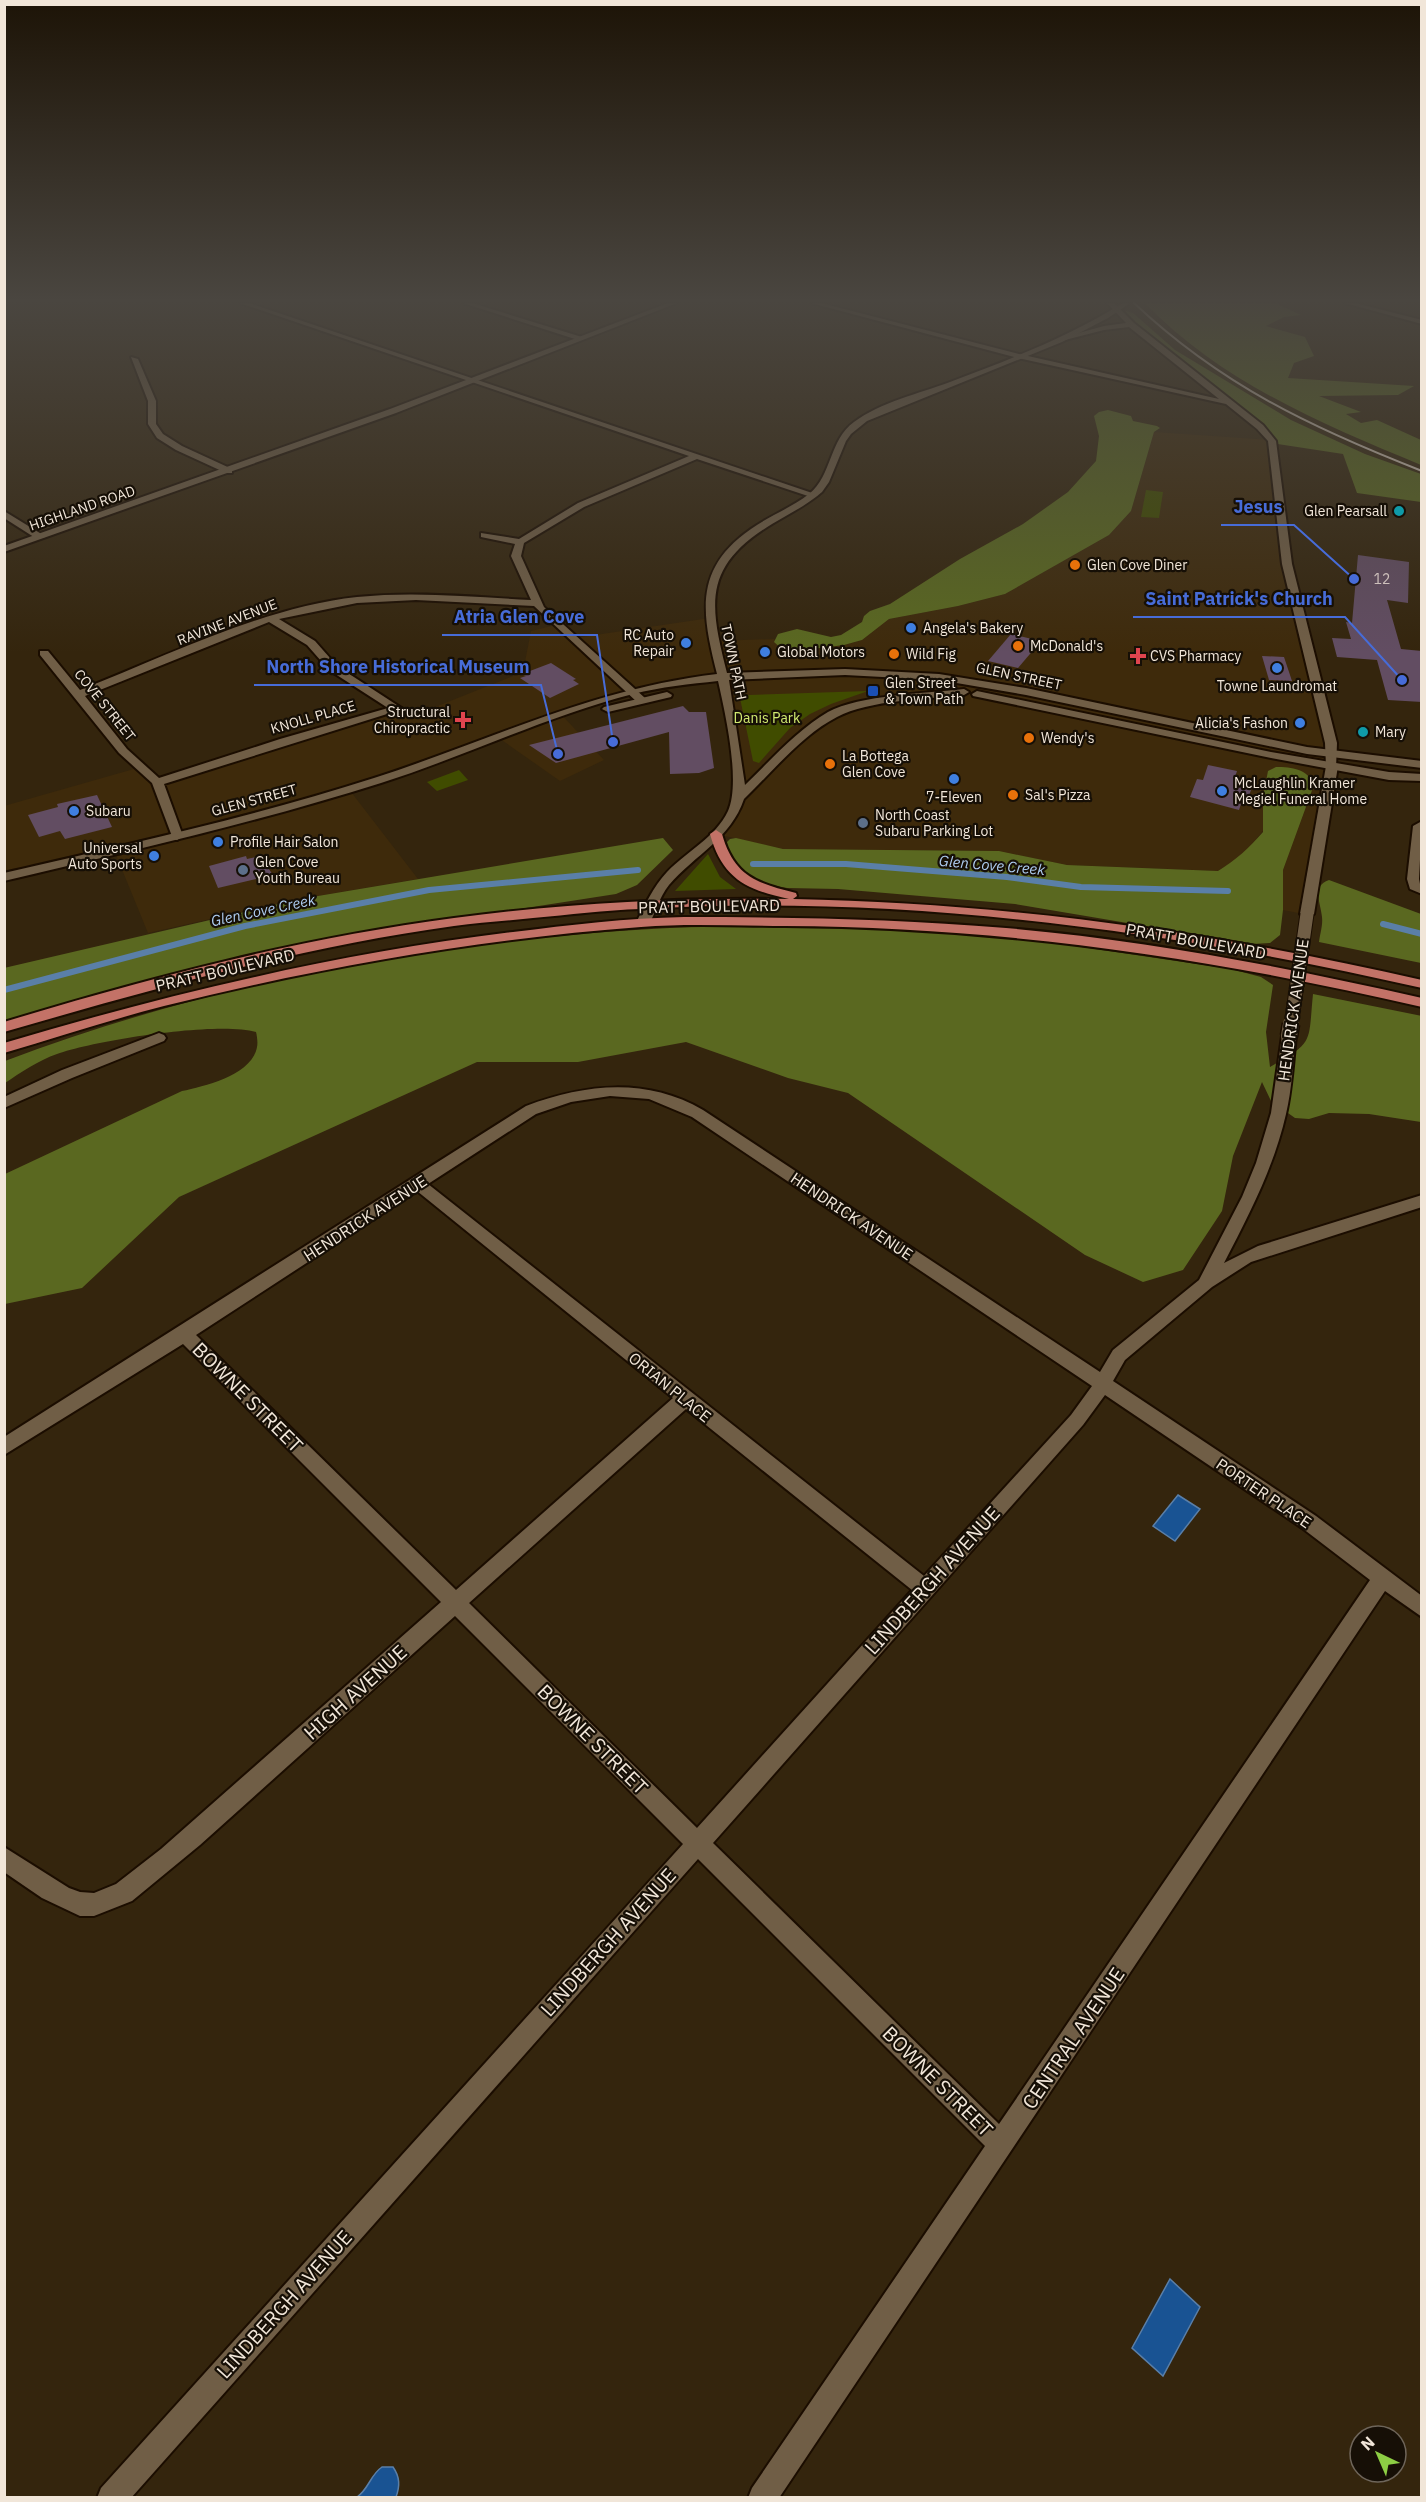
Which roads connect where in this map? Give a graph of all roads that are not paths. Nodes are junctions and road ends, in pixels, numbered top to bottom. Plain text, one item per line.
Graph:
1 (152, 420) edge
2 (367, 420) edge
3 (590, 420) edge
4 (864, 420) edge
5 (1249, 420) edge
6 (696, 456) junction
7 (230, 471) junction
8 (814, 495) junction
9 (4, 514) edge
10 (484, 535) dead end
11 (40, 537) junction
12 (520, 542) junction
13 (4, 549) edge
14 (536, 603) junction
15 (270, 618) junction
16 (44, 653) dead end
17 (916, 676) junction
18 (724, 682) junction
19 (881, 685) dead end
20 (903, 685) junction
21 (792, 686) dead end
22 (631, 691) junction
23 (964, 692) junction
24 (78, 695) junction
25 (1052, 698) junction
26 (641, 700) junction
27 (878, 701) junction
28 (1046, 709) junction
29 (505, 735) junction
30 (1332, 760) junction
31 (1422, 765) edge
32 (1422, 778) edge
33 (157, 782) junction
34 (738, 798) junction
35 (1422, 825) edge
36 (716, 834) junction
37 (177, 836) junction
38 (4, 877) edge
39 (1422, 890) edge
40 (824, 903) junction
41 (653, 904) junction
42 (643, 923) junction
43 (1422, 984) edge
44 (1422, 1003) edge
45 (4, 1027) edge
46 (159, 1038) dead end
47 (4, 1048) edge
48 (4, 1103) edge
49 (418, 1184) junction
50 (1422, 1201) edge
51 (1205, 1284) junction
52 (184, 1334) junction
53 (1103, 1385) junction
54 (685, 1399) junction
55 (4, 1448) edge
56 (1383, 1577) junction
57 (924, 1588) junction
58 (455, 1603) junction
59 (1422, 1608) edge
60 (696, 1842) junction
61 (4, 1858) edge
62 (1001, 2144) junction
63 (111, 2498) edge
64 (762, 2498) edge

1 - 7 street
2 - 7 street, HIGHLAND ROAD
3 - 6 street
4 - 8 street, TOWN PATH
5 - 30 street, HENDRICK AVENUE
6 - 8 street
6 - 12 street
7 - 11 street, HIGHLAND ROAD
8 - 18 street, TOWN PATH
9 - 11 street
10 - 12 street
11 - 13 street, HIGHLAND ROAD
12 - 14 street
14 - 15 street, RAVINE AVENUE
14 - 22 street
15 - 24 street, RAVINE AVENUE
15 - 33 street, KNOLL PLACE
16 - 24 street, COVE STREET
17 - 18 street, GLEN STREET
17 - 20 street
17 - 25 street, GLEN STREET
18 - 21 street, GLEN STREET
18 - 22 street, GLEN STREET
18 - 26 street, GLEN STREET
18 - 34 street, TOWN PATH
19 - 20 street, GLEN STREET
20 - 23 street, GLEN STREET
20 - 27 street
22 - 26 street
22 - 29 street, GLEN STREET
23 - 27 street
23 - 28 street, GLEN STREET
24 - 33 street, COVE STREET
25 - 28 street
25 - 30 street, GLEN STREET
26 - 29 street, GLEN STREET
27 - 34 street
28 - 30 street, GLEN STREET
29 - 37 street, GLEN STREET
30 - 31 street, GLEN STREET
30 - 32 street, GLEN STREET
30 - 51 street, HENDRICK AVENUE, bridge
33 - 37 street, COVE STREET
34 - 36 street
35 - 39 street
36 - 40 main road
36 - 41 street
37 - 38 street, GLEN STREET
40 - 41 main road, PRATT BOULEVARD
40 - 43 main road, PRATT BOULEVARD
41 - 42 street
41 - 45 main road, PRATT BOULEVARD
42 - 44 main road, PRATT BOULEVARD
42 - 47 main road, PRATT BOULEVARD
46 - 48 street
49 - 52 street, HENDRICK AVENUE
49 - 53 street, HENDRICK AVENUE
49 - 54 street, ORIAN PLACE
50 - 51 street
51 - 53 street, HENDRICK AVENUE
52 - 55 street, HENDRICK AVENUE
52 - 58 street, BOWNE STREET
53 - 56 street, PORTER PLACE
53 - 57 street, LINDBERGH AVENUE
54 - 57 street, ORIAN PLACE
54 - 58 street, HIGH AVENUE
56 - 59 street, PORTER PLACE
56 - 62 street, CENTRAL AVENUE
57 - 60 street, LINDBERGH AVENUE
58 - 60 street, BOWNE STREET
58 - 61 street, HIGH AVENUE
60 - 62 street, BOWNE STREET
60 - 63 street, LINDBERGH AVENUE
62 - 64 street, CENTRAL AVENUE

